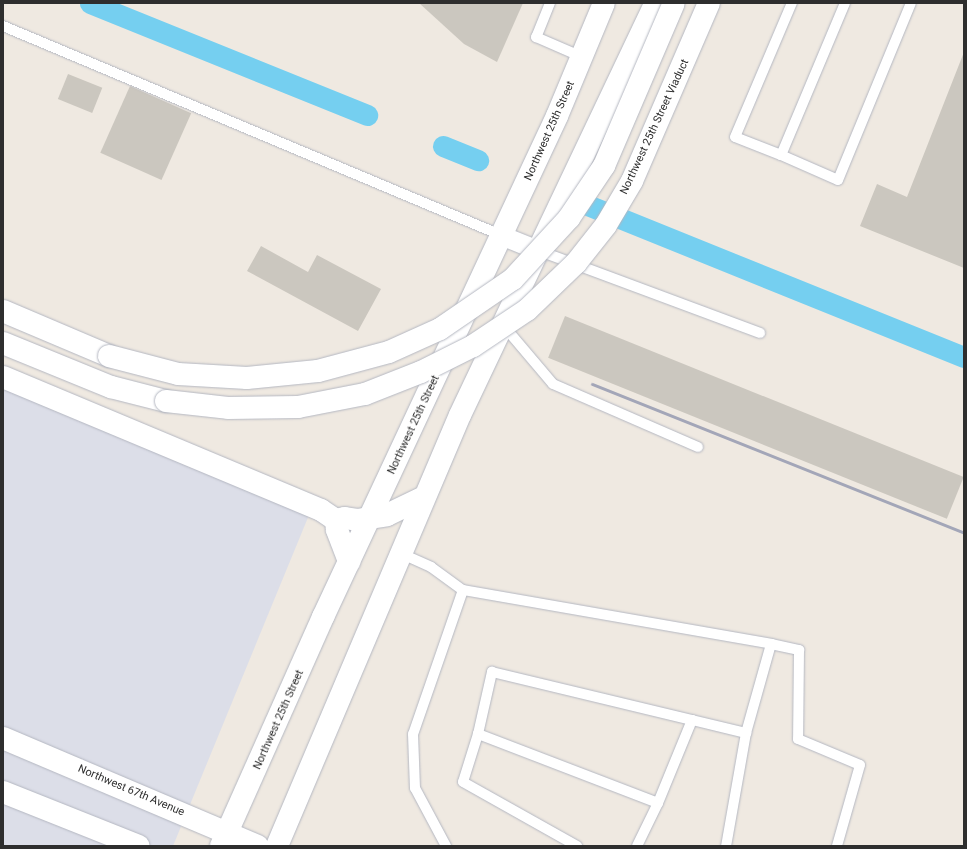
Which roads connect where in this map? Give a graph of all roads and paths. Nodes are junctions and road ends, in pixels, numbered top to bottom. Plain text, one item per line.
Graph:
1 (550, 3) edge
2 (604, 3) edge
3 (656, 3) edge
4 (674, 3) edge
5 (709, 3) edge
6 (792, 3) edge
7 (845, 3) edge
8 (911, 3) edge
9 (3, 26) edge
10 (582, 57) junction
11 (781, 156) junction
12 (503, 236) junction
13 (537, 250) junction
14 (3, 311) edge
15 (503, 324) junction
16 (760, 333) dead end
17 (3, 343) edge
18 (3, 377) edge
19 (698, 447) dead end
20 (424, 497) junction
21 (370, 518) junction
22 (336, 520) junction
23 (400, 553) junction
24 (349, 562) junction
25 (463, 590) junction
26 (771, 644) junction
27 (692, 720) junction
28 (746, 733) junction
29 (478, 734) junction
30 (3, 738) edge
31 (3, 792) edge
32 (658, 803) junction
33 (225, 839) edge
34 (139, 846) edge
35 (258, 846) edge
36 (277, 846) edge
37 (446, 846) edge
38 (578, 846) edge
39 (637, 846) edge
40 (726, 846) edge
41 (837, 846) edge

1 - 10 lane
2 - 10 main road, Northwest 25th Street
3 - 13 main road
4 - 14 main road, bridge
5 - 17 main road, Northwest 25th Street Viaduct, bridge
6 - 11 lane
7 - 11 lane
8 - 11 lane
9 - 12 lane
10 - 12 main road, Northwest 25th Street
12 - 13 street
12 - 21 main road, Northwest 25th Street
13 - 15 main road
13 - 16 lane
15 - 19 lane
15 - 20 main road
18 - 22 main road
20 - 21 main road
20 - 23 main road
21 - 22 main road
21 - 24 main road, Northwest 25th Street
22 - 24 main road
23 - 25 lane
23 - 36 main road
24 - 33 main road, Northwest 25th Street
25 - 26 lane
25 - 37 lane
26 - 28 lane
26 - 41 lane
27 - 28 lane
27 - 29 lane
27 - 32 lane
28 - 40 lane
29 - 32 lane
29 - 38 lane
30 - 33 main road, Northwest 67th Avenue
31 - 34 main road
32 - 39 lane
33 - 35 main road, Northwest 67th Avenue

